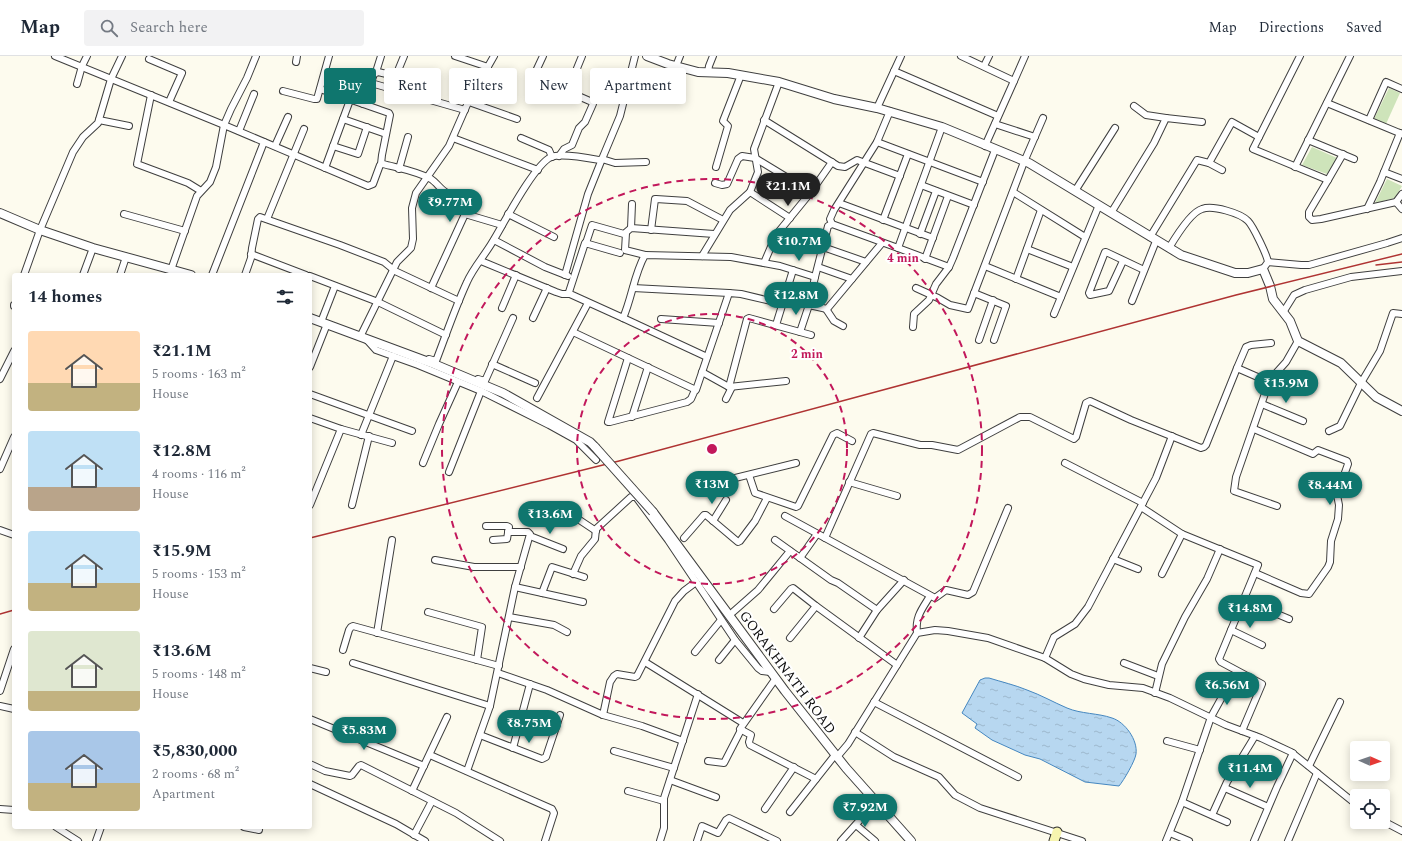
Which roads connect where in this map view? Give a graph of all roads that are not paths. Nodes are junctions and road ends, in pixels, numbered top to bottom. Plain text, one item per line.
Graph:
1 (55, 56) edge
2 (86, 56) edge
3 (122, 56) edge
4 (256, 56) edge
5 (329, 56) edge
6 (380, 56) edge
7 (396, 56) edge
8 (455, 56) edge
9 (494, 56) edge
10 (543, 56) edge
11 (582, 56) edge
12 (635, 56) edge
13 (646, 56) edge
14 (680, 56) edge
15 (714, 56) edge
16 (901, 56) edge
17 (961, 56) edge
18 (989, 56) edge
19 (1026, 56) edge
20 (1300, 56) edge
21 (1350, 56) edge
22 (403, 57) edge
23 (149, 59) dead end
24 (82, 66) junction
25 (676, 66) junction
26 (984, 66) junction
27 (488, 67) joint
28 (537, 68) edge
29 (577, 68) edge
30 (894, 71) junction
31 (376, 72) joint
32 (708, 72) junction
33 (741, 75) junction
34 (111, 79) junction
35 (1014, 81) junction
36 (779, 82) junction
37 (76, 84) dead end
38 (376, 84) edge
39 (320, 89) junction
40 (1402, 89) edge
41 (324, 90) edge
42 (283, 91) dead end
43 (254, 94) dead end
44 (151, 95) junction
45 (582, 98) edge
46 (169, 102) junction
47 (1327, 103) junction
48 (349, 104) edge
49 (363, 104) edge
50 (467, 104) edge
51 (474, 104) edge
52 (1134, 106) dead end
53 (877, 108) junction
54 (465, 110) junction
55 (890, 111) junction
56 (998, 116) junction
57 (288, 117) dead end
58 (1043, 118) dead end
59 (1166, 118) junction
60 (343, 119) junction
61 (517, 119) dead end
62 (99, 120) junction
63 (764, 120) junction
64 (1368, 120) junction
65 (1202, 122) dead end
66 (995, 124) junction
67 (224, 125) junction
68 (129, 126) dead end
69 (367, 127) junction
70 (942, 127) junction
71 (1115, 128) dead end
72 (304, 129) dead end
73 (239, 131) junction
74 (386, 134) junction
75 (1401, 134) edge
76 (408, 137) dead end
77 (1035, 137) junction
78 (1259, 137) junction
79 (453, 138) junction
80 (521, 138) dead end
81 (1308, 140) junction
82 (264, 142) junction
83 (877, 142) junction
84 (275, 146) junction
85 (333, 146) junction
86 (985, 146) junction
87 (995, 150) junction
88 (293, 154) junction
89 (908, 154) junction
90 (1343, 154) junction
91 (559, 156) junction
92 (552, 157) junction
93 (755, 158) junction
94 (602, 159) junction
95 (1354, 159) dead end
96 (646, 162) dead end
97 (832, 162) junction
98 (930, 162) junction
99 (1024, 162) junction
100 (864, 163) junction
101 (1209, 163) junction
102 (381, 164) junction
103 (716, 167) dead end
104 (1295, 167) junction
105 (325, 168) junction
106 (398, 168) junction
107 (538, 170) junction
108 (1222, 170) dead end
109 (1384, 172) junction
110 (900, 176) junction
111 (427, 177) junction
112 (1402, 179) edge
113 (1328, 180) junction
114 (983, 182) junction
115 (715, 183) dead end
116 (921, 185) junction
117 (201, 191) junction
118 (936, 191) junction
119 (1075, 191) junction
120 (750, 192) junction
121 (811, 192) junction
122 (1013, 192) junction
123 (1402, 194) edge
124 (948, 196) junction
125 (1396, 202) junction
126 (632, 204) dead end
127 (839, 204) junction
128 (1099, 205) junction
129 (974, 206) junction
130 (1367, 209) junction
131 (1402, 209) edge
132 (1042, 210) junction
133 (0, 213) edge
134 (1111, 213) junction
135 (124, 214) dead end
136 (467, 214) junction
137 (508, 214) junction
138 (267, 218) junction
139 (790, 218) junction
140 (723, 220) junction
141 (883, 220) junction
142 (832, 224) junction
143 (502, 225) junction
144 (906, 228) junction
145 (40, 230) junction
146 (651, 230) junction
147 (185, 231) junction
148 (628, 231) junction
149 (714, 234) junction
150 (920, 234) junction
151 (554, 237) dead end
152 (1085, 237) junction
153 (932, 238) junction
154 (1402, 238) edge
155 (1153, 239) junction
156 (494, 240) junction
157 (882, 242) junction
158 (586, 243) junction
159 (823, 247) junction
160 (93, 248) junction
161 (898, 248) junction
162 (1169, 248) junction
163 (1027, 249) junction
164 (620, 253) dead end
165 (251, 254) junction
166 (646, 255) junction
167 (702, 256) junction
168 (126, 257) junction
169 (925, 259) junction
170 (1123, 260) junction
171 (481, 261) junction
172 (866, 262) junction
173 (764, 263) junction
174 (984, 266) junction
175 (1265, 266) junction
176 (818, 267) junction
177 (949, 267) junction
178 (1073, 267) junction
179 (393, 269) junction
180 (171, 270) junction
181 (793, 270) junction
182 (1144, 270) junction
183 (1402, 270) edge
184 (25, 273) edge
185 (84, 273) edge
186 (121, 273) edge
187 (183, 273) edge
188 (213, 273) edge
189 (246, 273) edge
190 (301, 273) edge
191 (516, 275) junction
192 (565, 275) junction
193 (312, 277) edge
194 (815, 277) junction
195 (574, 278) junction
196 (852, 279) junction
197 (1016, 279) junction
198 (335, 286) junction
199 (431, 288) junction
200 (547, 288) junction
201 (633, 288) junction
202 (916, 288) dead end
203 (729, 293) junction
204 (974, 293) junction
205 (569, 294) junction
206 (932, 295) junction
207 (1061, 297) junction
208 (993, 300) junction
209 (1132, 300) dead end
210 (459, 301) junction
211 (378, 302) junction
212 (588, 303) junction
213 (783, 304) junction
214 (809, 305) junction
215 (502, 308) dead end
216 (826, 309) junction
217 (1284, 311) junction
218 (1054, 314) dead end
219 (1402, 314) edge
220 (513, 318) dead end
221 (533, 318) dead end
222 (623, 318) junction
223 (312, 319) edge
224 (661, 319) dead end
225 (324, 323) junction
226 (719, 323) junction
227 (776, 325) junction
228 (843, 326) dead end
229 (913, 327) dead end
230 (573, 332) junction
231 (800, 332) junction
232 (446, 335) junction
233 (811, 335) dead end
234 (363, 338) junction
235 (979, 340) dead end
236 (994, 340) dead end
237 (1298, 341) junction
238 (1271, 343) dead end
239 (12, 355) edge
240 (393, 356) junction
241 (707, 357) junction
242 (628, 358) junction
243 (312, 361) edge
244 (436, 361) junction
245 (492, 364) junction
246 (648, 367) junction
247 (1237, 368) junction
248 (702, 372) junction
249 (0, 379) edge
250 (786, 381) dead end
251 (458, 382) junction
252 (1268, 382) junction
253 (535, 383) dead end
254 (1361, 383) junction
255 (730, 387) junction
256 (695, 390) junction
257 (481, 392) junction
258 (312, 395) edge
259 (537, 398) dead end
260 (726, 399) dead end
261 (1262, 404) junction
262 (1402, 411) edge
263 (368, 416) junction
264 (632, 417) junction
265 (312, 419) edge
266 (1304, 421) dead end
267 (341, 429) junction
268 (1254, 429) junction
269 (412, 431) dead end
270 (1329, 431) dead end
271 (361, 435) junction
272 (369, 436) junction
273 (1172, 436) junction
274 (852, 440) dead end
275 (12, 442) edge
276 (392, 443) dead end
277 (596, 460) dead end
278 (423, 463) dead end
279 (796, 463) dead end
280 (1065, 463) dead end
281 (0, 469) edge
282 (449, 472) dead end
283 (749, 475) junction
284 (724, 481) dead end
285 (849, 482) junction
286 (897, 496) dead end
287 (767, 498) junction
288 (312, 500) edge
289 (726, 500) dead end
290 (352, 505) dead end
291 (1142, 505) junction
292 (1278, 506) dead end
293 (1008, 508) dead end
294 (785, 516) dead end
295 (552, 517) dead end
296 (713, 520) junction
297 (486, 526) dead end
298 (0, 530) edge
299 (596, 531) junction
300 (508, 532) junction
301 (12, 534) edge
302 (817, 534) junction
303 (1182, 534) junction
304 (530, 536) junction
305 (684, 538) dead end
306 (825, 538) junction
307 (392, 540) dead end
308 (493, 540) dead end
309 (775, 540) dead end
310 (563, 549) dead end
311 (1220, 549) junction
312 (790, 551) junction
313 (800, 558) junction
314 (1113, 559) junction
315 (435, 560) dead end
316 (520, 568) junction
317 (1138, 570) dead end
318 (1255, 573) junction
319 (573, 574) junction
320 (1162, 574) dead end
321 (584, 577) dead end
322 (904, 580) junction
323 (696, 582) junction
324 (515, 587) junction
325 (542, 593) junction
326 (930, 596) junction
327 (1244, 600) junction
328 (583, 602) dead end
329 (816, 606) junction
330 (774, 608) dead end
331 (877, 610) junction
332 (428, 612) dead end
333 (733, 612) dead end
334 (509, 617) junction
335 (1289, 619) dead end
336 (721, 620) junction
337 (1231, 630) junction
338 (568, 632) dead end
339 (377, 633) junction
340 (917, 633) junction
341 (790, 638) dead end
342 (859, 638) junction
343 (735, 640) junction
344 (1262, 645) dead end
345 (343, 650) dead end
346 (695, 652) dead end
347 (12, 655) edge
348 (1044, 658) junction
349 (477, 660) junction
350 (719, 660) dead end
351 (645, 662) junction
352 (353, 663) dead end
353 (1124, 663) dead end
354 (897, 665) junction
355 (499, 666) junction
356 (312, 668) edge
357 (326, 672) dead end
358 (498, 674) junction
359 (773, 675) junction
360 (1158, 676) junction
361 (530, 684) junction
362 (1227, 688) dead end
363 (0, 691) edge
364 (1154, 692) junction
365 (698, 694) junction
366 (874, 702) junction
367 (1340, 702) dead end
368 (0, 706) edge
369 (490, 706) junction
370 (12, 709) edge
371 (560, 715) dead end
372 (603, 715) junction
373 (447, 717) dead end
374 (1211, 717) junction
375 (312, 720) edge
376 (742, 726) junction
377 (1242, 731) junction
378 (855, 732) junction
379 (480, 735) junction
380 (1255, 736) junction
381 (683, 741) junction
382 (1167, 741) dead end
383 (513, 748) junction
384 (1200, 750) junction
385 (614, 752) dead end
386 (1293, 753) junction
387 (430, 754) junction
388 (836, 756) junction
389 (708, 761) dead end
390 (312, 765) edge
391 (424, 766) junction
392 (1309, 766) junction
393 (794, 767) junction
394 (674, 768) junction
395 (467, 771) junction
396 (1317, 773) junction
397 (1018, 777) dead end
398 (816, 779) junction
399 (670, 780) junction
400 (312, 785) edge
401 (1225, 788) junction
402 (412, 791) junction
403 (628, 791) dead end
404 (716, 797) dead end
405 (1350, 800) edge
406 (432, 801) junction
407 (664, 801) junction
408 (876, 802) junction
409 (1182, 802) junction
410 (1268, 807) junction
411 (0, 809) edge
412 (765, 809) dead end
413 (12, 810) edge
414 (790, 812) dead end
415 (1212, 816) junction
416 (1226, 822) dead end
417 (856, 825) junction
418 (1390, 825) edge
419 (59, 829) edge
420 (100, 829) edge
421 (254, 829) edge
422 (259, 830) dead end
423 (1402, 831) edge
424 (1170, 833) junction
425 (414, 835) junction
426 (1055, 837) edge
427 (78, 841) edge
428 (96, 841) edge
429 (425, 841) edge
430 (500, 841) edge
431 (545, 841) edge
432 (660, 841) edge
433 (697, 841) edge
434 (777, 841) edge
435 (841, 841) edge
436 (875, 841) edge
437 (911, 841) edge
438 (1082, 841) edge
439 (1166, 841) edge
440 (1189, 841) edge
441 (1254, 841) edge
442 (1288, 841) edge

1 - 24 street
2 - 24 street
3 - 34 street
4 - 67 street
5 - 39 street
6 - 31 street
7 - 22 street
8 - 27 street
9 - 27 street
10 - 28 street
11 - 29 street
12 - 94 street
13 - 25 street
14 - 25 street
15 - 32 street
16 - 30 street
17 - 26 street
18 - 26 street
19 - 35 street
20 - 78 street
21 - 47 street
22 - 31 street
23 - 46 street
24 - 34 street
24 - 37 street
25 - 32 street
26 - 35 street
30 - 53 street
30 - 56 street
32 - 33 street
33 - 36 street
33 - 103 street
34 - 44 street
34 - 62 street
35 - 56 street
36 - 53 street
36 - 63 street
38 - 54 street
39 - 41 street
39 - 42 street
40 - 64 street
43 - 73 street
44 - 46 street
44 - 117 street
45 - 91 street
46 - 67 street
47 - 64 street
47 - 81 street
48 - 60 street
49 - 74 street
50 - 54 street
51 - 61 street
52 - 59 street
53 - 55 street
54 - 79 street
55 - 70 street
55 - 83 street
56 - 66 street
57 - 84 street
58 - 77 street
59 - 65 street
59 - 134 street
60 - 69 street
60 - 85 street
62 - 68 street
62 - 145 street
63 - 93 street
63 - 97 street
64 - 75 street
66 - 77 street
66 - 86 street
67 - 73 street
67 - 117 street
69 - 74 street
69 - 85 street
70 - 86 street
70 - 98 street
71 - 119 street
72 - 88 street
73 - 82 street
74 - 102 street
75 - 109 street
76 - 106 street
77 - 99 street
78 - 101 street
78 - 104 street
79 - 107 street
79 - 111 street
80 - 92 street
81 - 90 street
81 - 104 street
82 - 84 street
82 - 188 street
83 - 89 street
83 - 100 street
84 - 88 street
85 - 105 street
86 - 87 street
87 - 99 street
87 - 114 street
88 - 105 street
88 - 138 street
89 - 98 street
89 - 110 street
90 - 95 street
90 - 113 street
91 - 92 street
91 - 94 street
92 - 107 street
93 - 115 street
93 - 120 street
93 - 121 street
94 - 96 street
94 - 192 street
97 - 100 street
97 - 121 street
98 - 114 street
98 - 116 street
99 - 119 street
99 - 122 street
100 - 110 street
100 - 127 street
101 - 108 street
101 - 155 street
102 - 105 street
102 - 106 street
104 - 113 street
106 - 111 street
107 - 137 street
109 - 112 street
109 - 130 street
110 - 141 street
111 - 136 street
111 - 179 street
113 - 130 street
114 - 129 street
116 - 118 street
116 - 144 street
117 - 147 street
118 - 124 street
118 - 150 street
119 - 128 street
120 - 139 street
120 - 140 street
121 - 139 street
122 - 132 street
122 - 174 street
123 - 125 street
124 - 129 street
124 - 153 street
125 - 130 street
125 - 131 street
126 - 148 street
127 - 141 street
127 - 142 street
128 - 134 street
128 - 152 street
129 - 177 street
132 - 152 street
132 - 163 street
133 - 145 street
134 - 155 street
135 - 147 street
136 - 143 street
136 - 199 street
137 - 143 street
137 - 151 street
138 - 165 street
138 - 179 street
139 - 173 street
140 - 146 street
140 - 149 street
141 - 144 street
142 - 157 street
142 - 159 street
143 - 156 street
144 - 150 street
144 - 161 street
145 - 160 street
145 - 184 street
146 - 148 street
146 - 149 street
147 - 180 street
148 - 158 street
148 - 166 street
149 - 167 street
150 - 153 street
152 - 178 street
153 - 169 street
154 - 175 street
155 - 162 street
155 - 182 street
156 - 171 street
156 - 192 street
157 - 161 street
157 - 172 street
158 - 164 street
158 - 195 street
159 - 172 street
159 - 176 street
160 - 168 street
160 - 185 street
161 - 169 street
162 - 175 street
162 - 175 street
163 - 178 street
163 - 197 street
165 - 189 street
165 - 190 street
166 - 167 street
166 - 201 street
167 - 173 street
168 - 180 street
168 - 186 street
169 - 177 street
170 - 170 street
170 - 182 street
171 - 191 street
171 - 210 street
172 - 196 street
173 - 181 street
174 - 197 street
174 - 204 street
175 - 217 street
176 - 194 street
176 - 196 street
177 - 206 street
178 - 207 street
179 - 199 street
179 - 211 street
180 - 187 street
181 - 194 street
181 - 213 street
182 - 209 street
183 - 217 street
191 - 200 street
191 - 215 street
192 - 195 street
193 - 198 street
194 - 214 street
195 - 205 street
196 - 216 street
197 - 207 street
198 - 211 street
198 - 225 street
199 - 210 street
200 - 205 street
200 - 221 street
201 - 203 street
201 - 222 street
202 - 206 street
203 - 213 street
203 - 226 street
204 - 206 street
204 - 208 street
205 - 212 street
206 - 229 street
207 - 218 street
208 - 235 street
208 - 236 street
210 - 232 street
211 - 232 street
211 - 234 street
212 - 222 street
212 - 230 street
213 - 227 street
214 - 216 street
214 - 231 street
216 - 228 street
217 - 237 street
219 - 254 street
220 - 245 street
222 - 241 street
223 - 225 street, GORAKHNATH ROAD
224 - 226 street
225 - 234 street, GORAKHNATH ROAD
225 - 243 street
226 - 241 street
227 - 231 street
227 - 255 street
230 - 242 street
230 - 259 street
231 - 233 street
232 - 244 street
234 - 240 street
234 - 244 street
234 - 359 street, GORAKHNATH ROAD, bridge
237 - 252 street
237 - 254 street
238 - 247 street
239 - 249 street
240 - 251 street
240 - 263 street
241 - 248 street
242 - 246 street
242 - 264 street
244 - 245 street
245 - 253 street
246 - 256 street
246 - 264 street
247 - 252 street
247 - 273 street
248 - 255 street
248 - 256 street
250 - 255 street
251 - 257 street
251 - 278 street
252 - 261 street
254 - 262 street
254 - 270 street
255 - 260 street
256 - 264 street
257 - 277 street
257 - 282 street
258 - 263 street
261 - 266 street
261 - 268 street
263 - 269 street
263 - 271 street
265 - 267 street
267 - 271 street
267 - 288 street
268 - 292 street
268 - 318 street
271 - 272 street
272 - 276 street
272 - 290 street
273 - 285 street
273 - 291 street
274 - 287 street
275 - 281 street
279 - 283 street
280 - 291 street
283 - 284 street
283 - 287 street
285 - 286 street
285 - 306 street
287 - 296 street
289 - 296 street
291 - 303 street
291 - 314 street
293 - 326 street
294 - 302 street
295 - 299 street
296 - 305 street
297 - 300 street
298 - 301 street
299 - 319 street
299 - 323 street
300 - 304 street
300 - 308 street
302 - 306 street
302 - 313 street
303 - 311 street
303 - 320 street
304 - 310 street
304 - 316 street
306 - 322 street
307 - 339 street
309 - 312 street
311 - 318 street
311 - 360 street
312 - 313 street
312 - 333 street
313 - 331 street
314 - 317 street
314 - 348 street
315 - 316 street
316 - 324 street
318 - 327 street
319 - 321 street
319 - 325 street
322 - 326 street
322 - 331 street
323 - 336 street
323 - 351 street
324 - 325 street
324 - 334 street
325 - 328 street
326 - 340 street
327 - 335 street
327 - 337 street
329 - 330 street
329 - 341 street
329 - 342 street
331 - 342 street
332 - 349 street
334 - 338 street
334 - 355 street
336 - 343 street
336 - 346 street
337 - 344 street
337 - 377 street
339 - 345 street
339 - 349 street
340 - 348 street
340 - 354 street
342 - 354 street
343 - 350 street
343 - 359 street
347 - 363 street
348 - 364 street
349 - 355 street
351 - 365 street
351 - 372 street
352 - 369 street
353 - 360 street
354 - 366 street
355 - 358 street
356 - 357 street
358 - 361 street
358 - 369 street
359 - 376 street
359 - 388 street, GORAKHNATH ROAD
360 - 364 street
361 - 372 street
361 - 383 street
362 - 374 street
364 - 374 street
365 - 376 street
365 - 381 street
366 - 378 street
366 - 397 street
367 - 392 street
368 - 370 street
369 - 379 street
371 - 383 street
372 - 381 street
373 - 387 street
374 - 377 street
374 - 384 street
375 - 391 street
376 - 389 street
376 - 393 street
377 - 380 street
378 - 388 street
378 - 426 street
379 - 383 street
379 - 395 street
380 - 386 street
380 - 401 street
381 - 394 street
382 - 384 street
384 - 409 street
385 - 394 street
386 - 392 street
386 - 410 street
387 - 391 street
387 - 395 street
388 - 398 street
388 - 408 street, GORAKHNATH ROAD
390 - 402 street
391 - 402 street
392 - 396 street
393 - 398 street
393 - 412 street
394 - 399 street
395 - 431 street
396 - 405 street
396 - 442 street
398 - 414 street
399 - 404 street
399 - 407 street
400 - 425 street
401 - 410 street
401 - 415 street
402 - 406 street
403 - 407 street
406 - 425 street
406 - 430 street
407 - 432 street
408 - 417 street
408 - 437 street, GORAKHNATH ROAD
409 - 415 street
409 - 424 street
410 - 441 street
411 - 413 street
415 - 416 street
417 - 435 street
417 - 436 street
418 - 423 street
419 - 427 street
420 - 428 street
421 - 422 street
424 - 439 street
424 - 440 street
425 - 429 street
426 - 438 street
433 - 434 street

